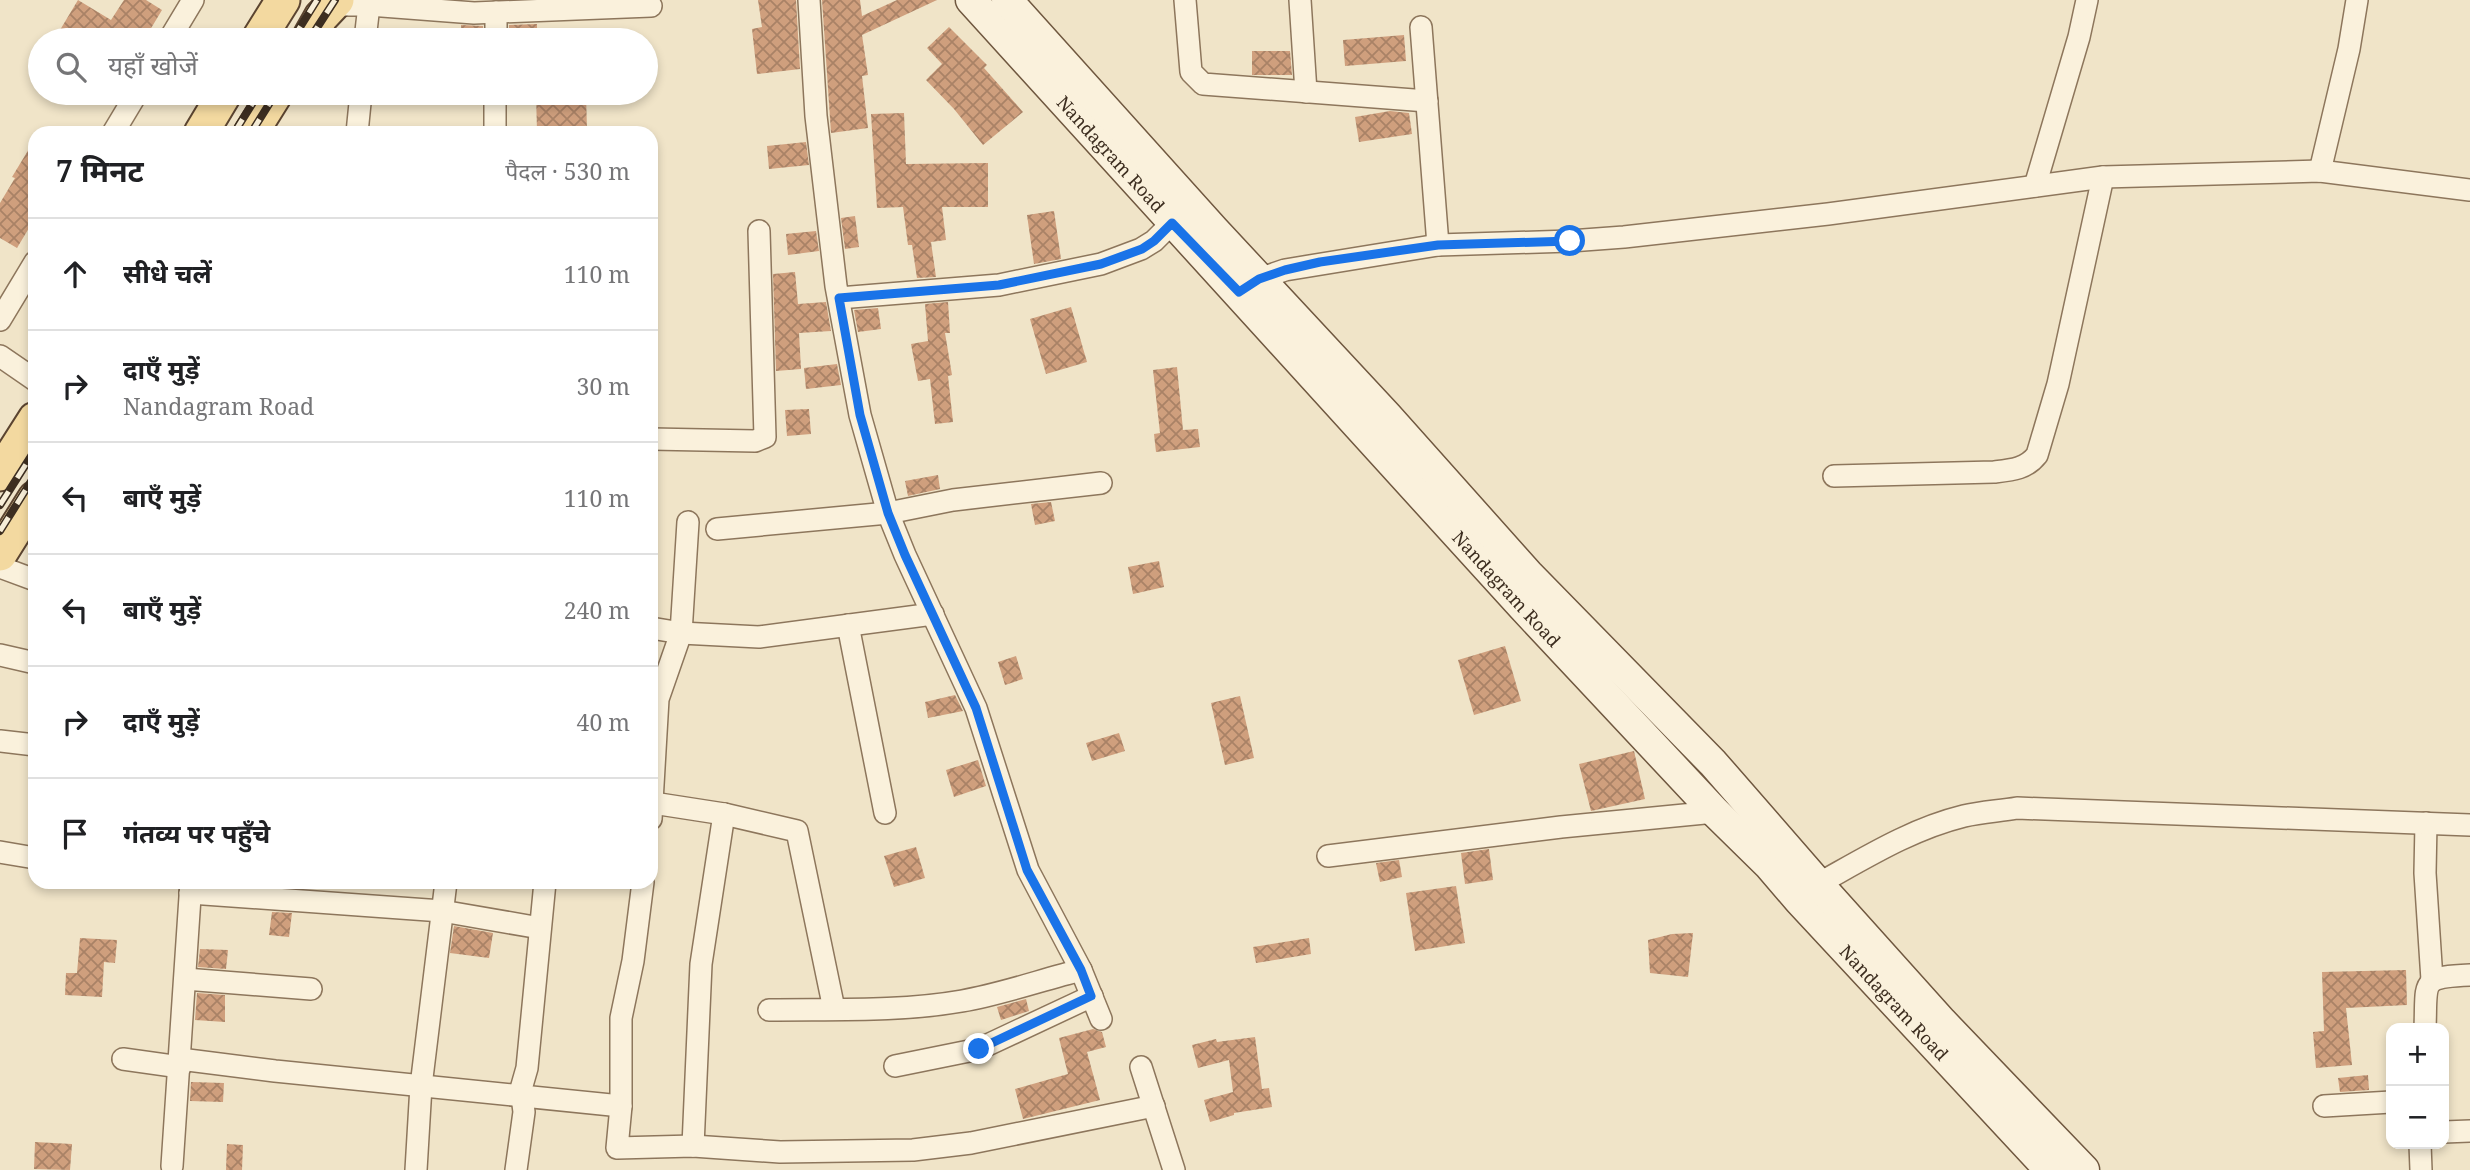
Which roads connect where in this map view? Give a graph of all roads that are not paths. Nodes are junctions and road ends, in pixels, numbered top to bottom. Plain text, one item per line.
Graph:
1 (193, 0) edge
2 (283, 0) edge
3 (808, 0) edge
4 (971, 0) edge
5 (1007, 0) edge
6 (1185, 0) edge
7 (1300, 0) edge
8 (2087, 0) edge
9 (2357, 0) edge
10 (347, 3) edge
11 (651, 6) dead end
12 (496, 12) junction
13 (1421, 27) dead end
14 (176, 28) edge
15 (266, 28) edge
16 (315, 28) edge
17 (359, 28) edge
18 (496, 28) edge
19 (1306, 92) junction
20 (1427, 101) junction
21 (130, 105) edge
22 (218, 105) edge
23 (268, 105) edge
24 (360, 105) edge
25 (495, 105) edge
26 (117, 126) edge
27 (205, 126) edge
28 (255, 126) edge
29 (358, 126) edge
30 (495, 126) edge
31 (2320, 171) junction
32 (2103, 177) junction
33 (2035, 186) junction
34 (2470, 190) edge
35 (1181, 214) junction
36 (759, 231) dead end
37 (1438, 245) junction
38 (28, 274) edge
39 (1249, 286) junction
40 (839, 298) junction
41 (0, 320) edge
42 (0, 356) edge
43 (28, 375) edge
44 (28, 430) edge
45 (658, 439) edge
46 (0, 474) edge
47 (1834, 476) dead end
48 (1101, 483) dead end
49 (28, 509) edge
50 (888, 513) junction
51 (688, 522) dead end
52 (716, 529) dead end
53 (0, 554) edge
54 (0, 568) edge
55 (28, 578) edge
56 (933, 614) junction
57 (848, 625) junction
58 (658, 629) edge
59 (681, 633) junction
60 (0, 655) edge
61 (28, 661) edge
62 (1612, 681) junction
63 (658, 699) edge
64 (0, 741) edge
65 (28, 744) edge
66 (658, 811) edge
67 (1715, 812) junction
68 (885, 813) dead end
69 (724, 814) junction
70 (2426, 823) junction
71 (2470, 825) edge
72 (0, 852) edge
73 (1328, 856) dead end
74 (28, 857) edge
75 (1818, 884) junction
76 (191, 889) edge
77 (202, 889) edge
78 (445, 889) edge
79 (544, 889) edge
80 (642, 889) edge
81 (442, 911) junction
82 (540, 928) junction
83 (1081, 970) junction
84 (2470, 975) edge
85 (185, 979) junction
86 (2432, 980) junction
87 (311, 989) dead end
88 (1091, 996) junction
89 (1913, 1006) junction
90 (834, 1009) junction
91 (769, 1010) dead end
92 (1101, 1019) dead end
93 (2425, 1023) edge
94 (123, 1059) dead end
95 (180, 1063) junction
96 (895, 1066) dead end
97 (1141, 1067) dead end
98 (421, 1086) junction
99 (523, 1097) junction
100 (2386, 1102) edge
101 (621, 1106) junction
102 (1154, 1106) junction
103 (2324, 1106) dead end
104 (2470, 1130) edge
105 (2449, 1132) edge
106 (2034, 1135) junction
107 (693, 1146) junction
108 (2420, 1149) edge
109 (172, 1166) dead end
110 (415, 1170) edge
111 (516, 1170) edge
112 (1174, 1170) edge
113 (2050, 1170) edge
114 (2084, 1170) edge
115 (2421, 1170) edge

1 - 14 street
2 - 15 main road
3 - 40 street
4 - 35 street, Nandagram Road
5 - 35 street, Nandagram Road
6 - 19 street
7 - 19 street
8 - 33 street
9 - 31 street
10 - 12 street
10 - 16 main road
10 - 17 street
11 - 12 street
12 - 18 street
13 - 20 street
19 - 20 street
20 - 37 street
21 - 26 street
22 - 27 main road
23 - 28 main road
24 - 29 street
25 - 30 street
31 - 32 street
31 - 34 street
32 - 33 street
32 - 47 street
33 - 37 street
35 - 39 street, Nandagram Road
35 - 40 street
36 - 45 street
37 - 39 street
38 - 41 street
39 - 62 street, Nandagram Road
40 - 50 street
42 - 43 street
44 - 46 main road
48 - 50 street
49 - 53 main road
50 - 52 street
50 - 56 street
51 - 59 street
54 - 55 street
56 - 57 street
56 - 83 street
57 - 59 street
57 - 68 street
58 - 59 street
59 - 63 street
60 - 61 street
62 - 67 street, Nandagram Road
62 - 75 street, Nandagram Road
64 - 65 street
66 - 69 street
67 - 73 street
67 - 89 street, Nandagram Road
69 - 90 street
69 - 107 street
70 - 71 street
70 - 75 street
70 - 86 street
72 - 74 street
75 - 89 street, Nandagram Road
76 - 85 street
77 - 81 street
78 - 81 street
79 - 82 street
80 - 101 street
81 - 82 street
81 - 98 street
82 - 99 street
83 - 88 street
83 - 90 street
84 - 86 street
85 - 87 street
85 - 95 street
86 - 93 street
88 - 92 street
88 - 96 street
89 - 106 street, Nandagram Road
90 - 91 street
94 - 95 street
95 - 98 street
95 - 109 street
97 - 102 street
98 - 99 street
98 - 110 street
99 - 101 street
99 - 111 street
100 - 103 street
101 - 107 street
102 - 107 street
102 - 112 street
104 - 105 street
106 - 113 street, Nandagram Road
106 - 114 street, Nandagram Road
108 - 115 street

